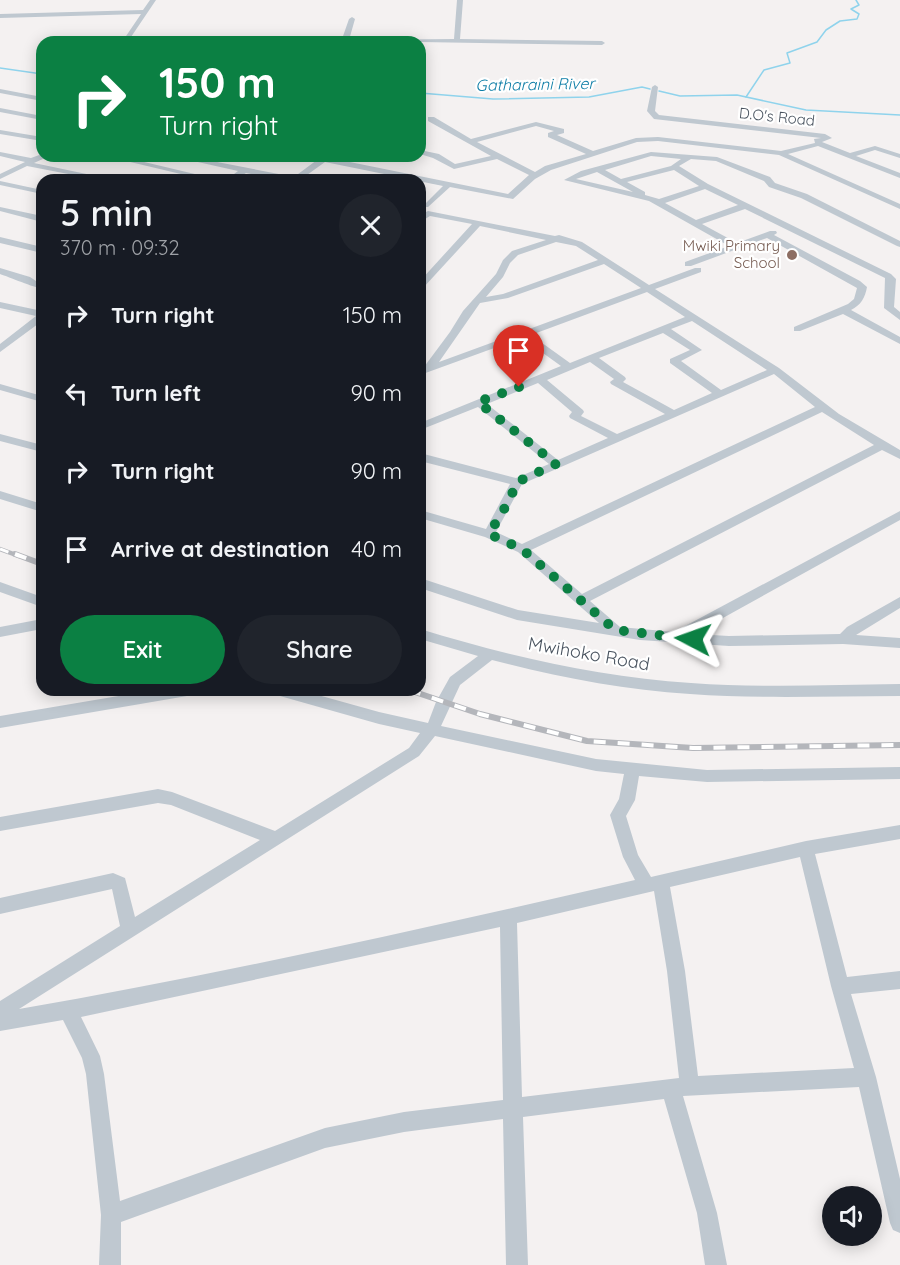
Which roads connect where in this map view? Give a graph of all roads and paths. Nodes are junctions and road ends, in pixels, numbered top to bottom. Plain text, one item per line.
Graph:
1 (153, 0) edge
2 (460, 0) edge
3 (64, 7) dead end
4 (144, 12) junction
5 (58, 14) junction
6 (0, 16) edge
7 (352, 19) dead end
8 (129, 36) edge
9 (347, 36) edge
10 (457, 41) junction
11 (426, 42) edge
12 (602, 43) dead end
13 (655, 87) dead end
14 (0, 90) edge
15 (36, 98) edge
16 (0, 110) edge
17 (36, 116) edge
18 (431, 119) dead end
19 (0, 132) edge
20 (36, 138) edge
21 (471, 141) junction
22 (819, 144) junction
23 (426, 153) edge
24 (781, 153) junction
25 (0, 154) edge
26 (593, 154) junction
27 (849, 156) junction
28 (900, 156) edge
29 (498, 157) junction
30 (690, 157) junction
31 (34, 160) edge
32 (42, 162) edge
33 (136, 162) edge
34 (206, 162) edge
35 (320, 162) edge
36 (344, 162) edge
37 (675, 167) junction
38 (245, 170) junction
39 (600, 170) junction
40 (88, 174) edge
41 (189, 174) edge
42 (239, 174) edge
43 (265, 174) edge
44 (303, 174) edge
45 (401, 174) edge
46 (535, 175) junction
47 (900, 176) edge
48 (0, 177) edge
49 (426, 179) edge
50 (621, 181) junction
51 (0, 183) edge
52 (448, 184) junction
53 (705, 186) junction
54 (36, 191) edge
55 (655, 201) junction
56 (426, 205) edge
57 (747, 206) junction
58 (900, 207) edge
59 (0, 209) edge
60 (426, 214) edge
61 (36, 218) edge
62 (478, 223) junction
63 (693, 224) junction
64 (789, 228) junction
65 (767, 235) junction
66 (560, 238) junction
67 (0, 240) edge
68 (900, 244) edge
69 (735, 246) junction
70 (36, 249) edge
71 (604, 261) junction
72 (688, 264) dead end
73 (698, 270) dead end
74 (0, 271) edge
75 (426, 279) edge
76 (36, 285) edge
77 (649, 288) junction
78 (476, 301) junction
79 (0, 305) edge
80 (844, 310) junction
81 (36, 314) edge
82 (900, 316) edge
83 (693, 317) junction
84 (36, 320) edge
85 (664, 329) junction
86 (796, 329) dead end
87 (525, 334) junction
88 (900, 341) edge
89 (2, 346) edge
90 (593, 358) junction
91 (570, 368) junction
92 (426, 369) edge
93 (426, 370) edge
94 (775, 370) junction
95 (540, 379) junction
96 (0, 387) edge
97 (719, 393) junction
98 (36, 397) edge
99 (478, 402) junction
100 (822, 408) junction
101 (672, 413) junction
102 (426, 424) edge
103 (0, 436) edge
104 (615, 438) junction
105 (882, 445) junction
106 (36, 448) edge
107 (900, 454) edge
108 (426, 459) edge
109 (556, 464) junction
110 (517, 482) junction
111 (0, 495) edge
112 (36, 506) edge
113 (900, 515) edge
114 (426, 516) edge
115 (489, 534) junction
116 (522, 549) junction
117 (426, 585) edge
118 (0, 587) edge
119 (36, 600) edge
120 (581, 600) junction
121 (900, 602) edge
122 (36, 625) edge
123 (615, 630) junction
124 (0, 632) edge
125 (426, 636) edge
126 (675, 638) junction
127 (843, 639) junction
128 (900, 644) edge
129 (488, 656) junction
130 (900, 690) edge
131 (152, 696) edge
132 (301, 696) edge
133 (0, 722) edge
134 (433, 728) junction
135 (632, 769) junction
136 (900, 773) edge
137 (0, 824) edge
138 (900, 832) edge
139 (275, 838) junction
140 (806, 849) junction
141 (654, 883) junction
142 (0, 906) edge
143 (508, 917) junction
144 (130, 930) junction
145 (900, 980) edge
146 (840, 986) junction
147 (68, 1010) junction
148 (0, 1011) edge
149 (0, 1022) edge
150 (866, 1077) junction
151 (681, 1087) junction
152 (512, 1107) junction
153 (111, 1215) junction
154 (900, 1223) edge
155 (110, 1265) edge
156 (517, 1265) edge
157 (716, 1265) edge

1 - 4 street
2 - 10 street
3 - 5 street
4 - 5 street
4 - 8 street
5 - 6 street
7 - 9 street
10 - 11 street
10 - 12 street
13 - 22 street, D.O's Road
14 - 15 street
16 - 17 street
18 - 21 street
19 - 20 street
21 - 26 street
21 - 29 street
22 - 24 street
22 - 27 street, D.O's Road
23 - 29 street
24 - 26 street
24 - 58 street
25 - 31 street
26 - 46 street
27 - 28 street
27 - 47 street, D.O's Road
29 - 46 street
30 - 37 street
30 - 39 street
30 - 68 street
31 - 48 street
32 - 40 street
33 - 41 street
34 - 38 street
35 - 44 street
36 - 45 street
37 - 50 street
37 - 53 street
38 - 42 street
38 - 43 street
39 - 50 street
39 - 55 street
46 - 52 street
49 - 52 street
50 - 55 street
51 - 54 street
52 - 56 street
53 - 55 street
53 - 57 street
55 - 63 street
57 - 63 street
57 - 64 street
59 - 61 street
60 - 62 street
62 - 66 street
62 - 75 street
63 - 69 street
64 - 65 street
64 - 82 street
65 - 69 street
65 - 80 street
66 - 71 street
66 - 78 street
67 - 70 street
69 - 72 street
71 - 77 street
71 - 78 street
73 - 77 street
74 - 76 street
77 - 83 street
77 - 87 street
78 - 92 street
79 - 81 street
80 - 86 street
80 - 88 street
83 - 85 street
83 - 94 street
84 - 89 street
85 - 90 street
85 - 97 street
87 - 91 street
87 - 93 street
90 - 91 street
90 - 101 street
91 - 95 street
94 - 97 street
94 - 100 street
95 - 99 street
95 - 104 street
96 - 98 street
97 - 101 street
99 - 102 street
99 - 109 street
100 - 105 street
100 - 116 street
101 - 104 street
103 - 106 street
104 - 109 street
105 - 107 street
105 - 120 street
108 - 110 street
109 - 110 street
110 - 115 street
111 - 112 street
113 - 126 street
114 - 115 street
115 - 116 street
116 - 120 street
117 - 123 street
118 - 119 street
120 - 123 street
121 - 127 street
122 - 124 street
123 - 126 street
125 - 129 street, Mwihoko Road
126 - 127 street
127 - 128 street
129 - 130 street, Mwihoko Road
129 - 134 street
131 - 133 street
132 - 134 street
134 - 135 street
134 - 139 street
135 - 136 street
135 - 141 street
137 - 139 street
138 - 140 street
139 - 144 street
140 - 141 street
140 - 146 street
141 - 143 street
141 - 151 street
142 - 144 street
143 - 147 street
143 - 152 street
144 - 148 street
145 - 146 street
146 - 150 street
147 - 149 street
147 - 153 street
150 - 151 street
150 - 154 street
151 - 152 street
151 - 157 street
152 - 153 street
152 - 156 street
153 - 155 street

